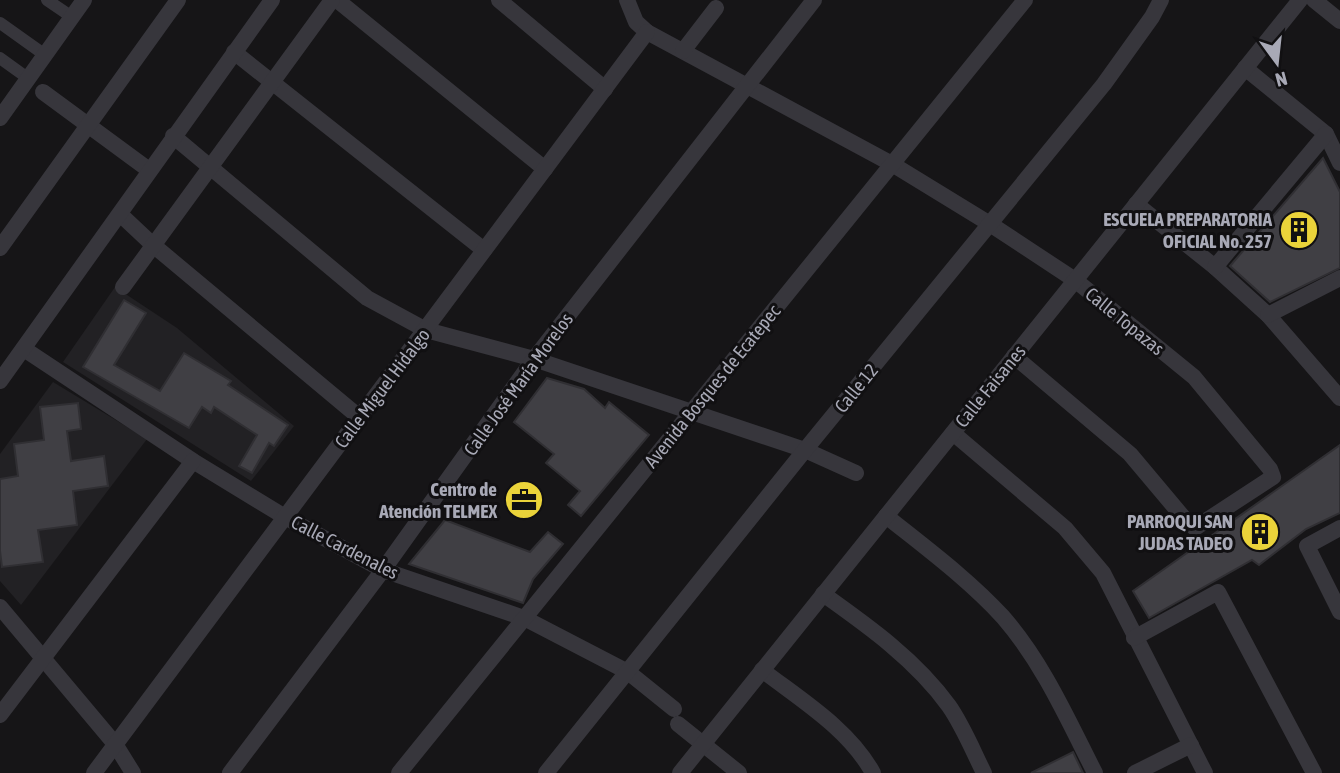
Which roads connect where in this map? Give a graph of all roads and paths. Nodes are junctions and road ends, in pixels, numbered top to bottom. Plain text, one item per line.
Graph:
1 (47, 0) edge
2 (84, 0) edge
3 (178, 0) edge
4 (272, 0) edge
5 (335, 0) edge
6 (499, 0) edge
7 (627, 0) edge
8 (814, 0) edge
9 (1025, 0) edge
10 (1161, 0) edge
11 (1300, 0) edge
12 (1314, 0) edge
13 (716, 8) dead end
14 (72, 17) junction
15 (1340, 21) edge
16 (0, 23) edge
17 (647, 32) junction
18 (683, 51) junction
19 (234, 52) junction
20 (45, 55) junction
21 (0, 58) edge
22 (1245, 68) junction
23 (29, 79) junction
24 (273, 82) junction
25 (747, 86) junction
26 (605, 89) junction
27 (43, 92) dead end
28 (7, 94) edge
29 (0, 118) edge
30 (88, 125) junction
31 (1326, 134) junction
32 (173, 136) junction
33 (1340, 163) edge
34 (892, 164) junction
35 (210, 168) junction
36 (545, 169) junction
37 (149, 170) junction
38 (1136, 204) junction
39 (120, 214) junction
40 (989, 224) junction
41 (153, 245) junction
42 (0, 248) edge
43 (484, 250) junction
44 (1215, 267) junction
45 (1340, 278) edge
46 (1075, 280) junction
47 (123, 287) dead end
48 (1268, 315) junction
49 (426, 330) junction
50 (23, 349) junction
51 (1014, 356) junction
52 (534, 359) junction
53 (0, 381) edge
54 (1340, 398) edge
55 (691, 412) junction
56 (359, 417) junction
57 (953, 433) junction
58 (806, 450) junction
59 (193, 461) junction
60 (856, 472) dead end
61 (886, 516) junction
62 (285, 517) junction
63 (1340, 528) edge
64 (383, 570) junction
65 (823, 594) junction
66 (0, 607) edge
67 (1340, 612) edge
68 (524, 618) junction
69 (1134, 638) junction
70 (42, 660) junction
71 (762, 670) junction
72 (628, 672) junction
73 (0, 715) edge
74 (115, 744) junction
75 (702, 745) junction
76 (1191, 745) junction
77 (94, 773) edge
78 (134, 773) edge
79 (230, 773) edge
80 (399, 773) edge
81 (546, 773) edge
82 (680, 773) edge
83 (739, 773) edge
84 (873, 773) edge
85 (984, 773) edge
86 (1095, 773) edge
87 (1135, 773) edge
88 (1205, 773) edge
89 (1314, 773) edge

1 - 14 street
2 - 14 street
3 - 30 street
4 - 19 street
5 - 24 street
5 - 36 street
6 - 26 street
7 - 17 street
8 - 25 street, Calle José María Morelos
9 - 34 street, Avenida Bosques de Ecatepec
10 - 40 street, Calle 12
11 - 22 street, Calle Faisanes
12 - 15 street
13 - 18 street
14 - 20 street
16 - 20 street
17 - 18 street, Calle Topazas
17 - 26 street, Calle Miguel Hidalgo
18 - 25 street, Calle Topazas
19 - 24 street
19 - 32 street
20 - 23 street
21 - 23 street
22 - 31 street
22 - 38 street, Calle Faisanes
23 - 28 street
24 - 35 street
24 - 43 street
25 - 34 street, Calle Topazas
25 - 52 street, Calle José María Morelos
26 - 36 street, Calle Miguel Hidalgo
27 - 30 street
28 - 29 street
30 - 37 street
30 - 42 street
31 - 33 street
31 - 44 street
32 - 35 street
32 - 37 street
34 - 40 street, Calle Topazas
34 - 55 street, Avenida Bosques de Ecatepec
35 - 41 street
35 - 49 street
36 - 43 street, Calle Miguel Hidalgo
37 - 39 street
38 - 44 street
38 - 46 street, Calle Faisanes
39 - 41 street
39 - 50 street
40 - 46 street, Calle Topazas
40 - 58 street, Calle 12
41 - 47 street
41 - 56 street
43 - 49 street, Calle Miguel Hidalgo
44 - 48 street
45 - 48 street
46 - 51 street, Calle Faisanes
46 - 51 street, Calle Topazas
48 - 54 street
49 - 52 street
49 - 56 street, Calle Miguel Hidalgo
50 - 53 street
50 - 59 street, Calle Cardenales
51 - 57 street, Calle Faisanes
52 - 55 street
52 - 64 street, Calle José María Morelos
55 - 58 street
55 - 68 street, Avenida Bosques de Ecatepec
56 - 62 street, Calle Miguel Hidalgo
57 - 61 street, Calle Faisanes
57 - 69 street
58 - 60 street
58 - 72 street, Calle 12
59 - 62 street, Calle Cardenales
59 - 70 street
61 - 65 street, Calle Faisanes
61 - 86 street
62 - 64 street, Calle Cardenales
62 - 74 street, Calle Miguel Hidalgo
63 - 67 street
64 - 68 street, Calle Cardenales
64 - 79 street, Calle José María Morelos
65 - 71 street, Calle Faisanes
65 - 85 street
66 - 70 street
68 - 72 street, Calle Cardenales
68 - 80 street, Avenida Bosques de Ecatepec
69 - 76 street
69 - 89 street
70 - 73 street
70 - 74 street
71 - 75 street, Calle Faisanes
71 - 84 street
72 - 75 street, Calle Cardenales
72 - 81 street, Calle 12
74 - 77 street, Calle Miguel Hidalgo
74 - 78 street
75 - 82 street, Calle Faisanes
75 - 83 street, Calle Cardenales
76 - 87 street
76 - 88 street

